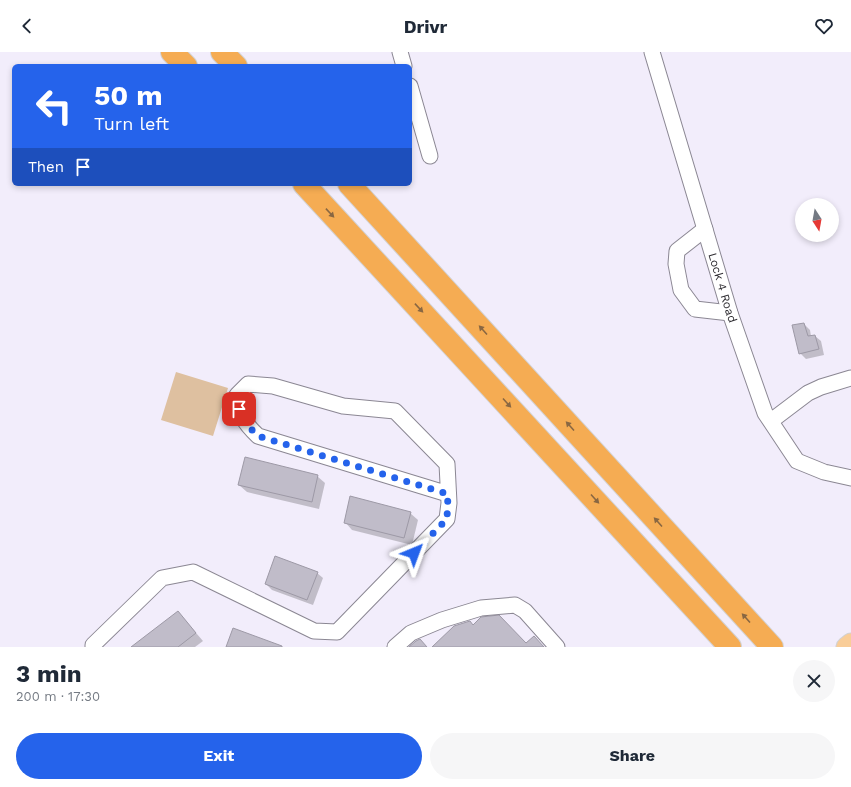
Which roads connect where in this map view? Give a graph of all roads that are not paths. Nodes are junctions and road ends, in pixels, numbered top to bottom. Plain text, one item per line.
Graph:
1 (172, 52) edge
2 (222, 52) edge
3 (400, 52) edge
4 (652, 52) edge
5 (184, 64) edge
6 (234, 64) edge
7 (403, 64) edge
8 (412, 93) edge
9 (430, 156) dead end
10 (306, 186) edge
11 (351, 186) edge
12 (705, 229) junction
13 (730, 312) junction
14 (851, 378) edge
15 (771, 421) junction
16 (851, 478) edge
17 (448, 494) junction
18 (851, 643) edge
19 (93, 647) edge
20 (395, 647) edge
21 (557, 647) edge
22 (730, 647) edge
23 (772, 647) edge
24 (846, 647) edge

1 - 5 highway
2 - 6 highway
3 - 7 street
4 - 12 street, Lock 4 Road
8 - 9 street
10 -> 22 highway
23 -> 11 highway
12 - 13 street, Lock 4 Road
12 - 13 street
13 - 15 street, Lock 4 Road
14 - 15 street
15 - 16 street, Lock 4 Road
17 - 17 street
17 - 19 street
18 - 24 main road
20 - 21 street

